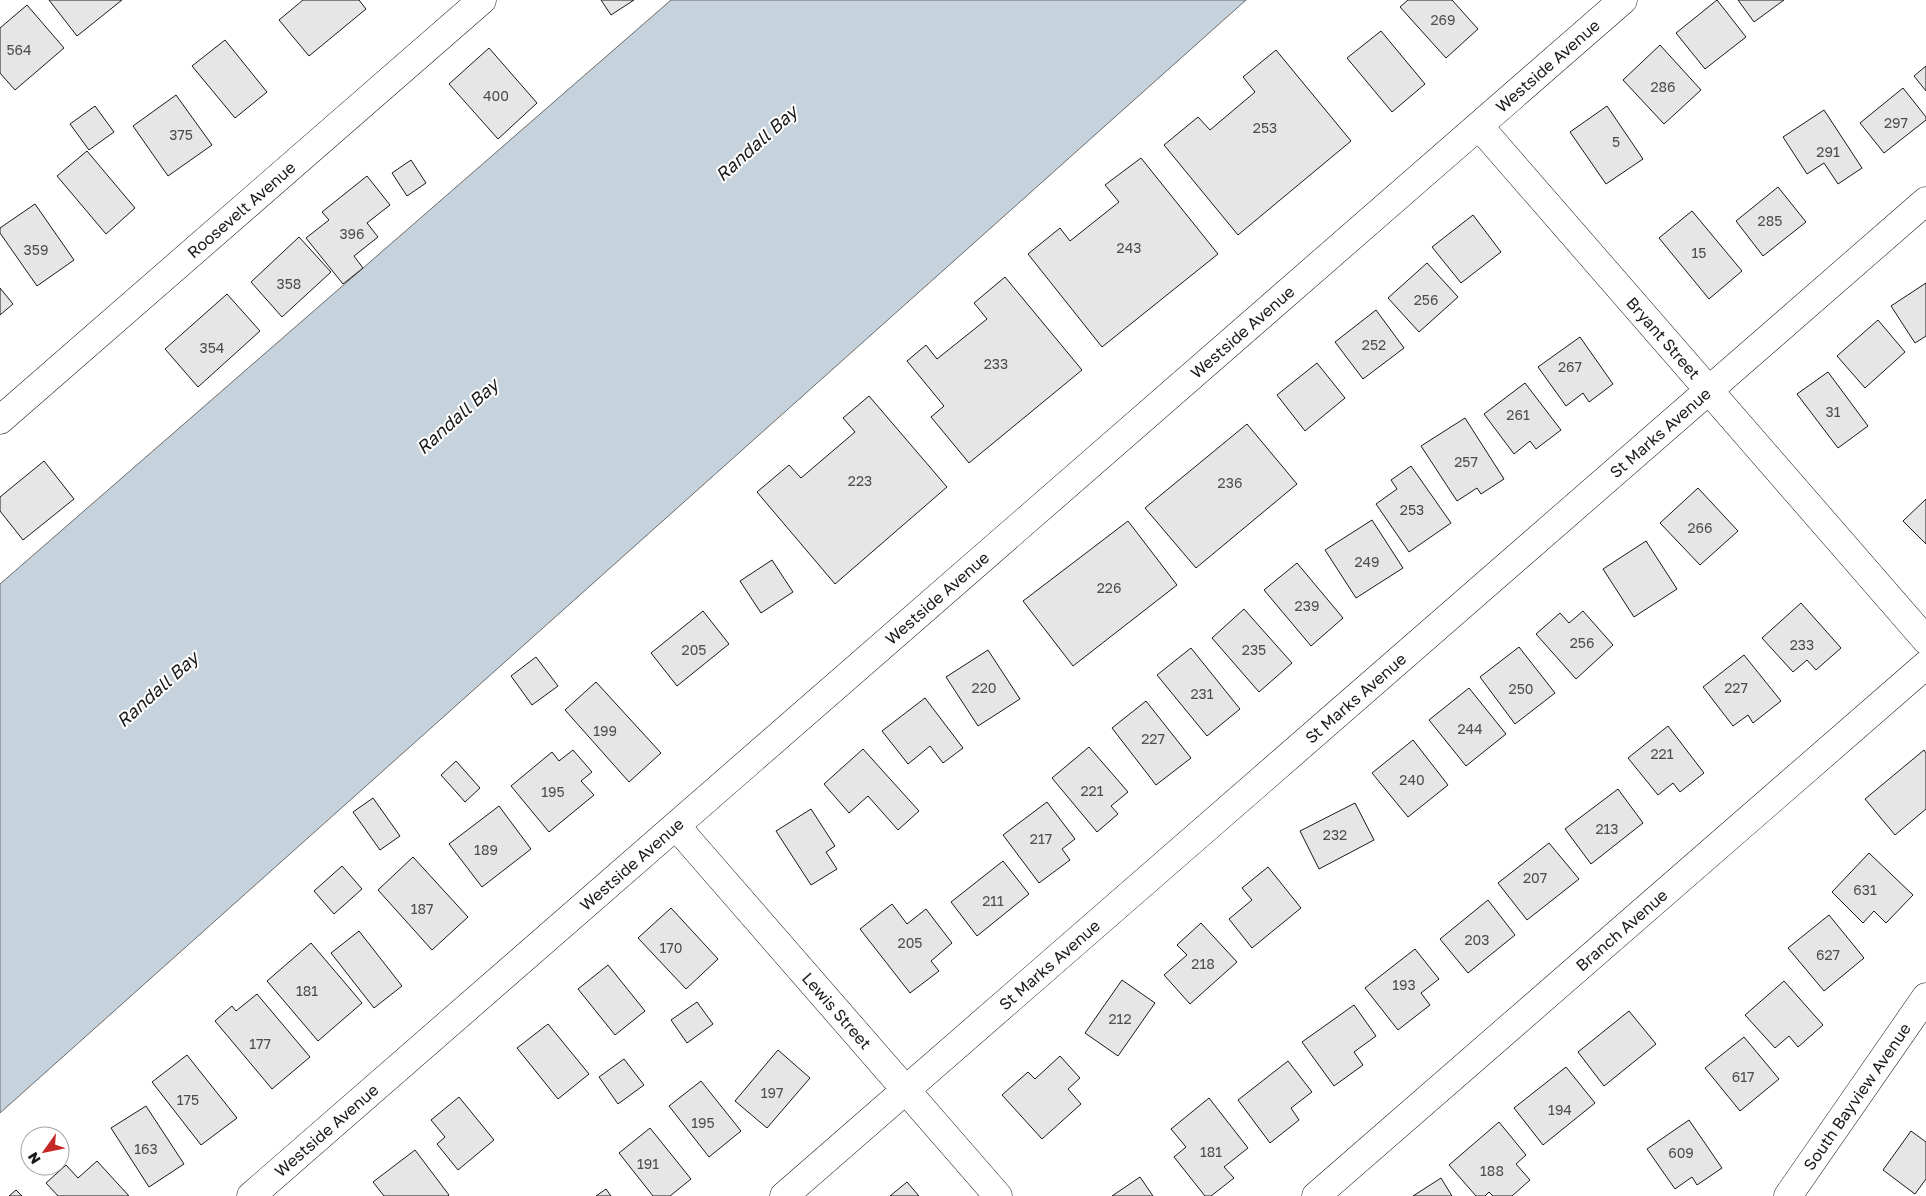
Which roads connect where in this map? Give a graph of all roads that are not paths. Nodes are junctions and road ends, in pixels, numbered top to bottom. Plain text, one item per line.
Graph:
1 (482, 0) edge
2 (1623, 0) edge
3 (1479, 126) junction
4 (1926, 201) edge
5 (1708, 391) junction
6 (0, 420) edge
7 (1926, 640) edge
8 (1926, 664) edge
9 (676, 826) junction
10 (1926, 997) edge
11 (905, 1090) junction
12 (250, 1196) edge
13 (784, 1196) edge
14 (998, 1196) edge
15 (1316, 1196) edge
16 (1788, 1196) edge

1 - 6 street, Roosevelt Avenue
2 - 3 street, Westside Avenue
3 - 5 street, Bryant Street
3 - 9 street, Westside Avenue
4 - 5 street, St Marks Avenue
5 - 7 street, Bryant Street
5 - 11 street, St Marks Avenue
8 - 15 street, Branch Avenue
9 - 11 street, Lewis Street
9 - 12 street, Westside Avenue
10 - 16 street, South Bayview Avenue
11 - 13 street, St Marks Avenue
11 - 14 street, Lewis Street

